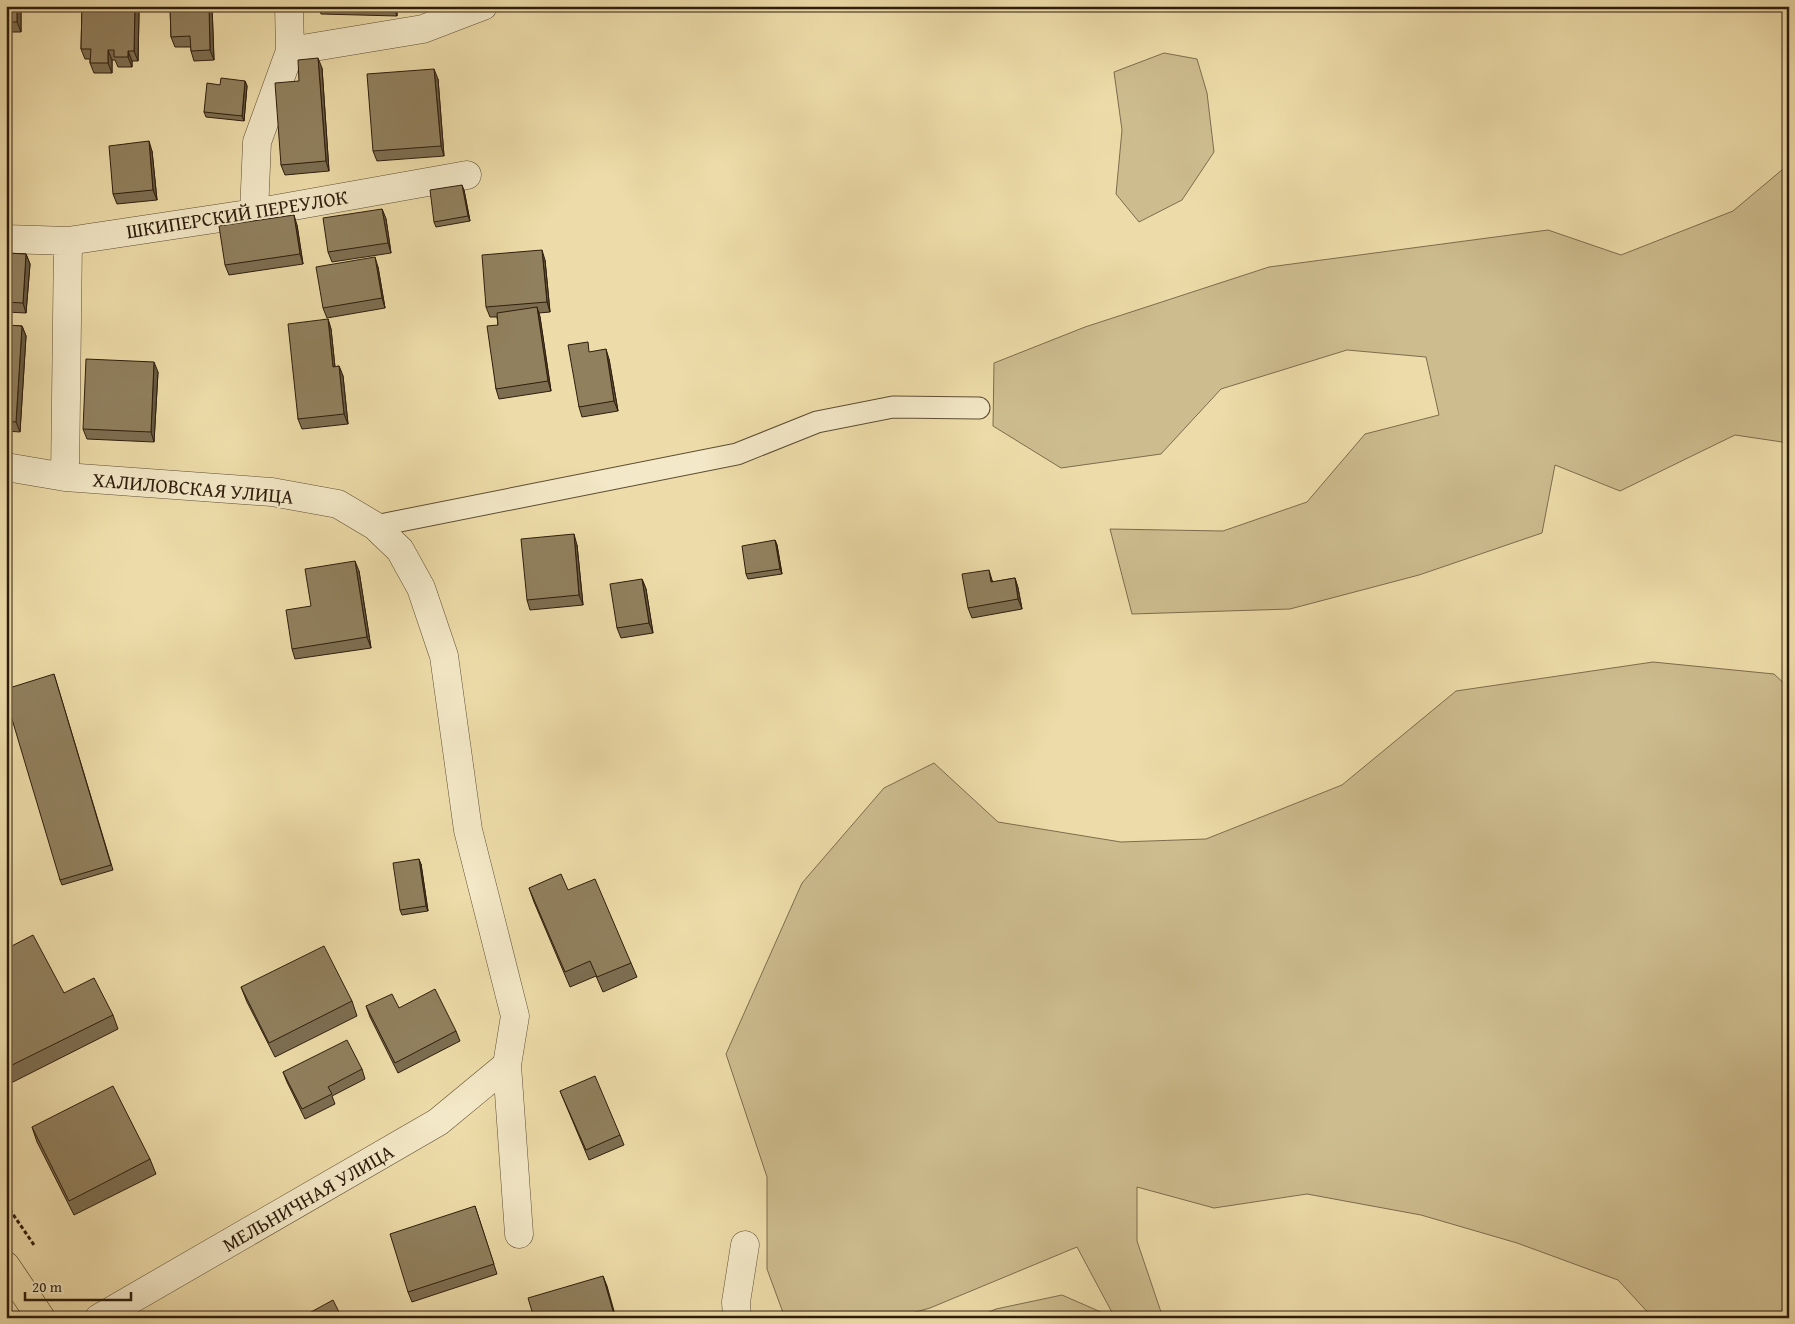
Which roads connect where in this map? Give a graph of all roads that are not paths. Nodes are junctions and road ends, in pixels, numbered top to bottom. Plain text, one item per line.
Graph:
1 (289, 6) edge
2 (483, 6) edge
3 (290, 51) junction
4 (467, 175) dead end
5 (254, 212) junction
6 (6, 238) edge
7 (68, 241) junction
8 (979, 408) dead end
9 (6, 467) edge
10 (65, 477) junction
11 (375, 526) junction
12 (507, 1065) junction
13 (519, 1234) dead end
14 (745, 1245) dead end
15 (6, 1266) edge
16 (41, 1318) edge
17 (99, 1318) edge
18 (737, 1318) edge

1 - 3 street
2 - 3 street
3 - 5 street
4 - 5 street, ШКИПЕРСКИЙ ПЕРЕУЛОК
5 - 7 street, ШКИПЕРСКИЙ ПЕРЕУЛОК
6 - 7 street, ШКИПЕРСКИЙ ПЕРЕУЛОК
7 - 10 street
8 - 11 lane
9 - 10 street, ХАЛИЛОВСКАЯ УЛИЦА
10 - 11 street, ХАЛИЛОВСКАЯ УЛИЦА
11 - 12 street, ХАЛИЛОВСКАЯ УЛИЦА
12 - 13 street, ХАЛИЛОВСКАЯ УЛИЦА
12 - 17 street, МЕЛЬНИЧНАЯ УЛИЦА
14 - 18 street
15 - 16 main road

